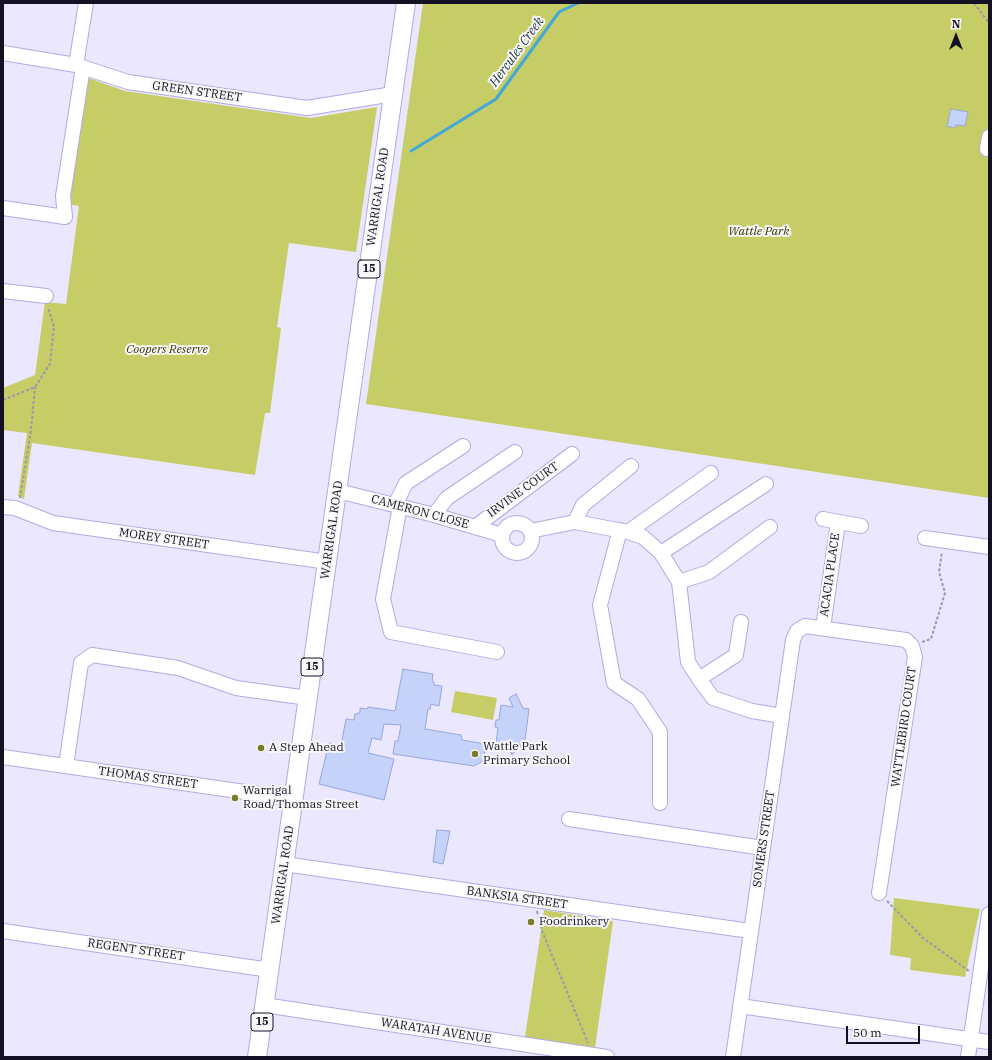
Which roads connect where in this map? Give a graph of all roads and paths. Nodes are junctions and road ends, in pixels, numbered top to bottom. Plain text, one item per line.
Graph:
1 (86, 3) edge
2 (406, 3) edge
3 (974, 3) edge
4 (989, 23) edge
5 (3, 53) edge
6 (79, 66) junction
7 (393, 94) junction
8 (3, 208) edge
9 (3, 291) edge
10 (46, 296) joint
11 (35, 387) junction
12 (3, 400) edge
13 (462, 446) dead end
14 (515, 452) dead end
15 (572, 454) dead end
16 (631, 466) dead end
17 (710, 473) dead end
18 (766, 484) dead end
19 (338, 491) junction
20 (397, 505) junction
21 (9, 508) edge
22 (434, 514) junction
23 (823, 519) dead end
24 (575, 522) junction
25 (838, 522) junction
26 (475, 526) junction
27 (861, 526) dead end
28 (770, 527) dead end
29 (530, 531) junction
30 (624, 531) junction
31 (502, 535) junction
32 (925, 538) dead end
33 (944, 541) junction
34 (989, 547) edge
35 (661, 553) junction
36 (328, 562) junction
37 (679, 582) junction
38 (741, 622) dead end
39 (823, 628) junction
40 (912, 646) junction
41 (497, 652) dead end
42 (698, 679) junction
43 (308, 698) junction
44 (782, 716) junction
45 (3, 757) edge
46 (66, 766) junction
47 (293, 800) junction
48 (660, 803) dead end
49 (570, 819) dead end
50 (763, 848) junction
51 (284, 864) junction
52 (879, 893) joint
53 (534, 900) junction
54 (989, 914) edge
55 (3, 931) edge
56 (750, 932) junction
57 (270, 970) junction
58 (970, 972) dead end
59 (264, 1005) junction
60 (740, 1006) junction
61 (970, 1039) junction
62 (989, 1042) edge
63 (600, 1056) edge
64 (257, 1057) edge
65 (733, 1057) edge
66 (968, 1057) edge

1 - 6 street
2 - 7 main road, WARRIGAL ROAD / 15
3 - 4 path
5 - 6 street, GREEN STREET
6 - 7 street, GREEN STREET
6 - 8 street
7 - 19 main road, WARRIGAL ROAD / 15
9 - 10 street
10 - 11 path
11 - 12 path
11 - 21 path
13 - 20 street
14 - 22 street
15 - 26 street, IRVINE COURT
16 - 24 street
17 - 30 street
18 - 35 street
19 - 20 street, CAMERON CLOSE
19 - 36 main road, WARRIGAL ROAD / 15
20 - 22 street, CAMERON CLOSE
20 - 41 street
21 - 36 street, MOREY STREET
22 - 26 street, CAMERON CLOSE
23 - 25 street, ACACIA PLACE
24 - 29 street
24 - 30 street
25 - 27 street, ACACIA PLACE
25 - 39 street, ACACIA PLACE
26 - 31 street, CAMERON CLOSE
28 - 37 street
29 - 31 street
29 - 31 street
30 - 35 street
30 - 48 street
32 - 33 street
33 - 34 street
33 - 40 path
35 - 37 street
36 - 43 main road, WARRIGAL ROAD / 15
37 - 42 street
38 - 42 street
39 - 40 street
39 - 44 street, SOMERS STREET
40 - 52 street, WATTLEBIRD COURT
42 - 44 street
43 - 46 street
43 - 47 main road, WARRIGAL ROAD / 15
44 - 50 street, SOMERS STREET
45 - 46 street, THOMAS STREET
46 - 47 street, THOMAS STREET
47 - 51 main road, WARRIGAL ROAD / 15
49 - 50 street
50 - 56 street, SOMERS STREET
51 - 53 street, BANKSIA STREET
51 - 57 main road, WARRIGAL ROAD / 15
52 - 58 path
53 - 56 street, BANKSIA STREET
53 - 63 path
54 - 61 street
55 - 57 street, REGENT STREET
56 - 60 street, SOMERS STREET
57 - 59 main road, WARRIGAL ROAD / 15
59 - 63 street, WARATAH AVENUE
59 - 64 main road, WARRIGAL ROAD / 15
60 - 61 street
60 - 65 street, SOMERS STREET
61 - 62 street
61 - 66 street

